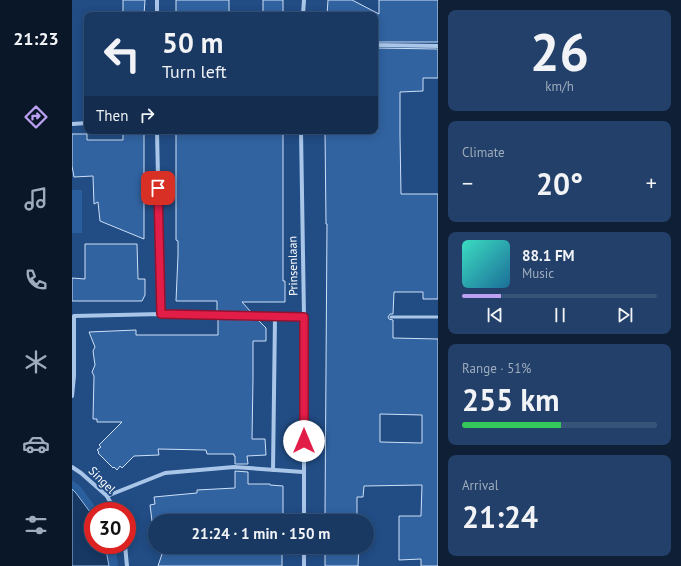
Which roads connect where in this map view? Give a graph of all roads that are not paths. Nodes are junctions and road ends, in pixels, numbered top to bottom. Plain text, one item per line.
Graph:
1 (157, 0) edge
2 (304, 0) edge
3 (157, 12) edge
4 (303, 12) edge
5 (378, 45) edge
6 (438, 46) edge
7 (84, 123) edge
8 (72, 124) edge
9 (157, 134) edge
10 (302, 134) edge
11 (161, 314) junction
12 (274, 317) junction
13 (304, 317) junction
14 (391, 317) dead end
15 (438, 317) edge
16 (73, 350) edge
17 (72, 396) edge
18 (72, 467) edge
19 (273, 470) junction
20 (304, 472) junction
21 (107, 496) junction
22 (110, 502) edge
23 (304, 514) edge
24 (126, 554) edge
25 (304, 554) edge
26 (127, 566) edge
27 (304, 566) edge

1 - 3 street
2 - 4 street
5 - 6 street
7 - 8 street
9 - 11 street
10 - 13 street, Prinsenlaan
11 - 12 street
11 - 16 street
12 - 13 street
12 - 19 street
13 - 20 street, Prinsenlaan
14 - 15 lane
16 - 17 street
18 - 21 street, Singel
19 - 20 street
19 - 21 street
20 - 23 street, Prinsenlaan
21 - 22 street, Singel
24 - 26 street
25 - 27 street

